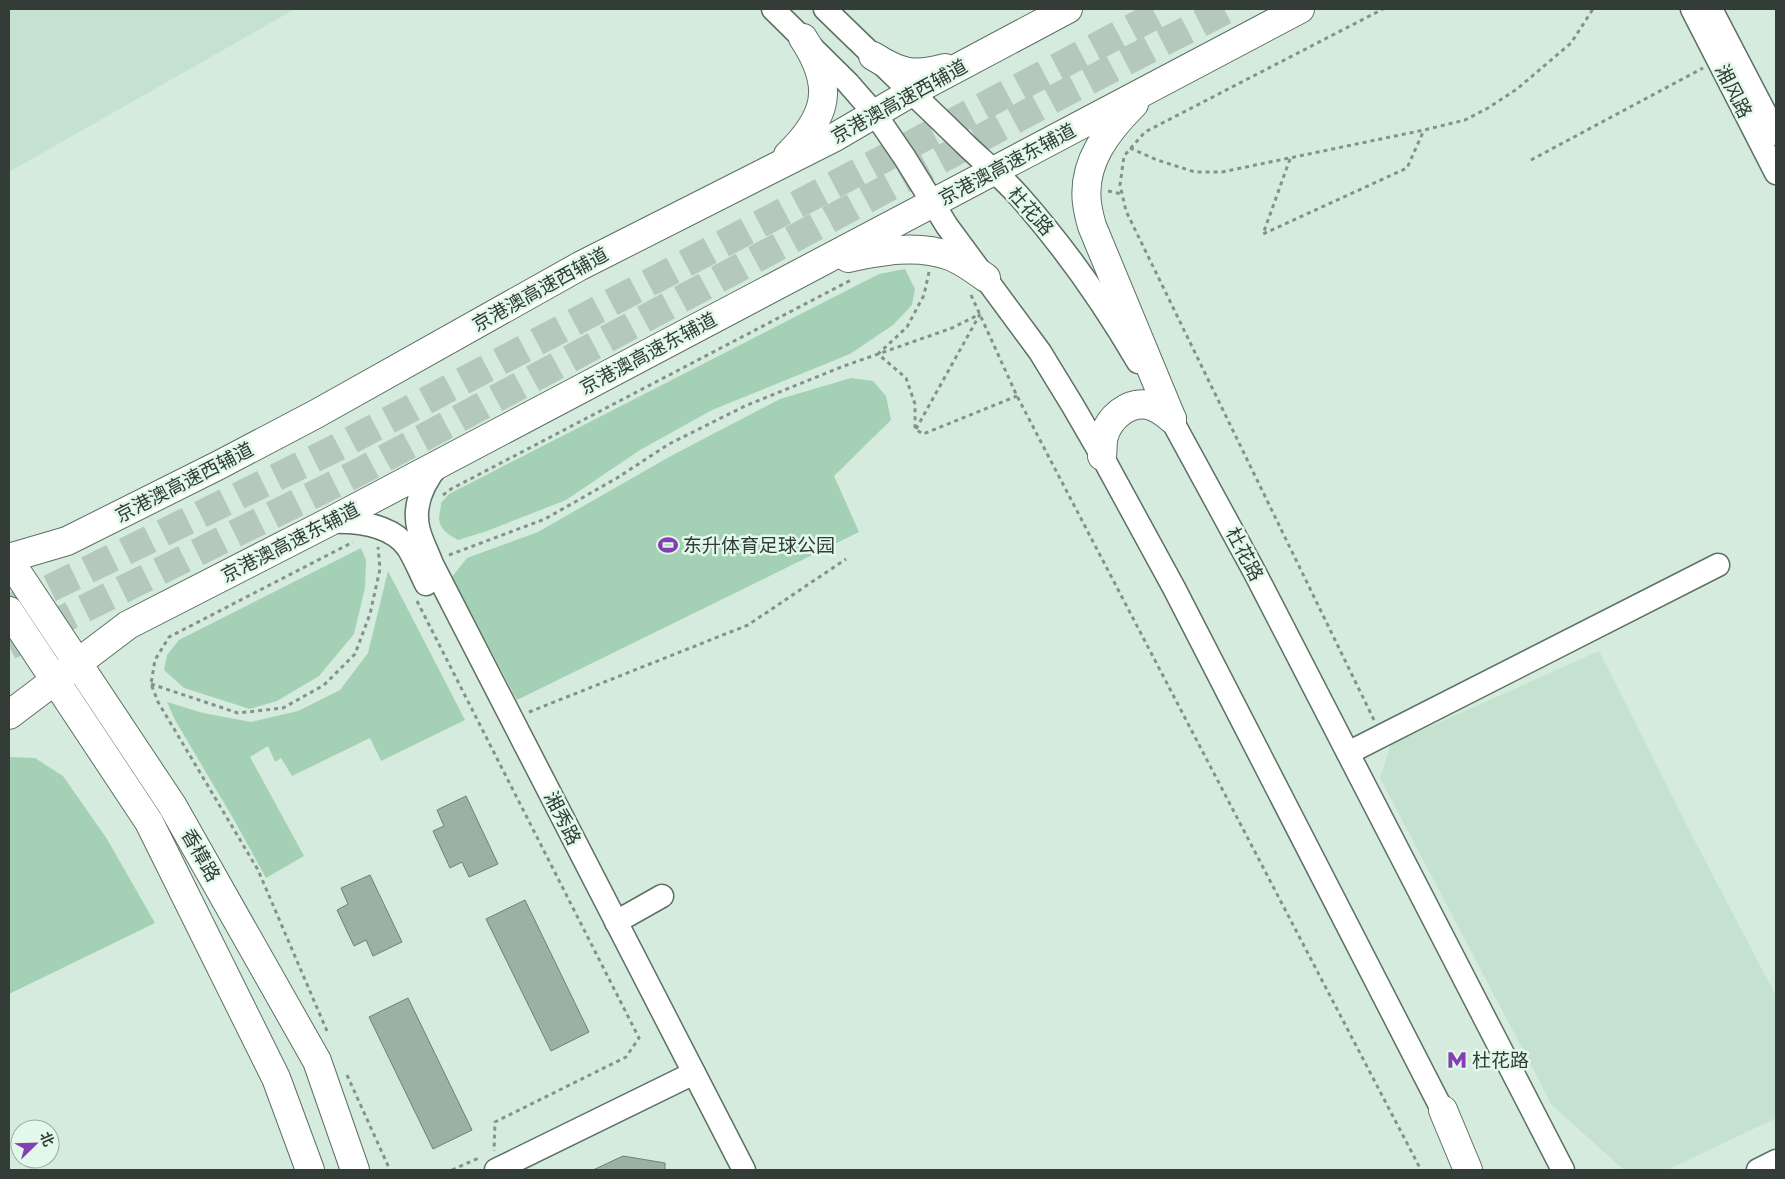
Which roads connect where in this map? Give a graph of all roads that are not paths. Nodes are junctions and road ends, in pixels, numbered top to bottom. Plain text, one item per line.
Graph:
1 (773, 9) edge
2 (825, 9) edge
3 (1068, 9) edge
4 (1300, 9) edge
5 (1692, 9) edge
6 (1711, 9) edge
7 (803, 38) junction
8 (982, 55) junction
9 (872, 56) junction
10 (1157, 83) junction
11 (912, 92) junction
12 (875, 114) junction
13 (1776, 134) edge
14 (772, 168) junction
15 (994, 171) junction
16 (1776, 173) edge
17 (933, 204) junction
18 (814, 266) junction
19 (976, 284) junction
20 (1172, 419) junction
21 (1102, 456) junction
22 (439, 463) junction
23 (329, 522) junction
24 (9, 559) edge
25 (1718, 565) dead end
26 (9, 611) edge
27 (78, 663) junction
28 (55, 680) junction
29 (9, 715) edge
30 (1348, 753) junction
31 (662, 896) dead end
32 (616, 922) junction
33 (1506, 1060) junction
34 (688, 1076) junction
35 (1443, 1110) junction
36 (1776, 1160) edge
37 (310, 1170) edge
38 (355, 1170) edge
39 (496, 1170) edge
40 (729, 1170) edge
41 (744, 1170) edge
42 (1468, 1170) edge
43 (1474, 1170) edge
44 (1563, 1170) edge
45 (1580, 1170) edge
46 (1758, 1170) edge

1 - 7 street
2 - 9 street, 杜花路
3 - 8 main road, 京港澳高速西辅道
4 - 10 main road, 京港澳高速东辅道
5 - 16 street, 湘风路
6 - 13 street, 湘风路
7 - 12 street
7 - 14 main road
8 - 9 main road
8 - 11 main road, 京港澳高速西辅道
9 - 11 street, 杜花路
10 - 15 main road, 京港澳高速东辅道
10 - 20 main road
11 - 12 main road, 京港澳高速西辅道
11 - 15 street, 杜花路
12 - 14 main road, 京港澳高速西辅道
12 - 17 street
14 - 24 main road, 京港澳高速西辅道
15 - 17 main road, 京港澳高速东辅道
15 - 20 street, 杜花路
17 - 18 main road, 京港澳高速东辅道
17 - 19 street
18 - 19 main road
18 - 22 main road, 京港澳高速东辅道
19 - 21 street
20 - 21 main road
20 - 30 street, 杜花路
21 - 35 street
22 - 23 main road, 京港澳高速东辅道
22 - 32 street, 湘秀路
23 - 27 main road, 京港澳高速东辅道
23 - 34 street, 湘秀路
24 - 27 main road, 香樟路
25 - 30 street
26 - 28 main road, 香樟路
27 - 28 main road, 京港澳高速东辅道
27 - 38 main road, 香樟路
28 - 29 main road, 京港澳高速东辅道
28 - 37 main road, 香樟路
30 - 33 street, 杜花路
31 - 32 street
32 - 34 street, 湘秀路
33 - 44 street, 杜花路
33 - 45 street
34 - 39 street
34 - 40 street, 湘秀路
34 - 41 street, 湘秀路
35 - 42 main road
35 - 43 street
36 - 46 street

